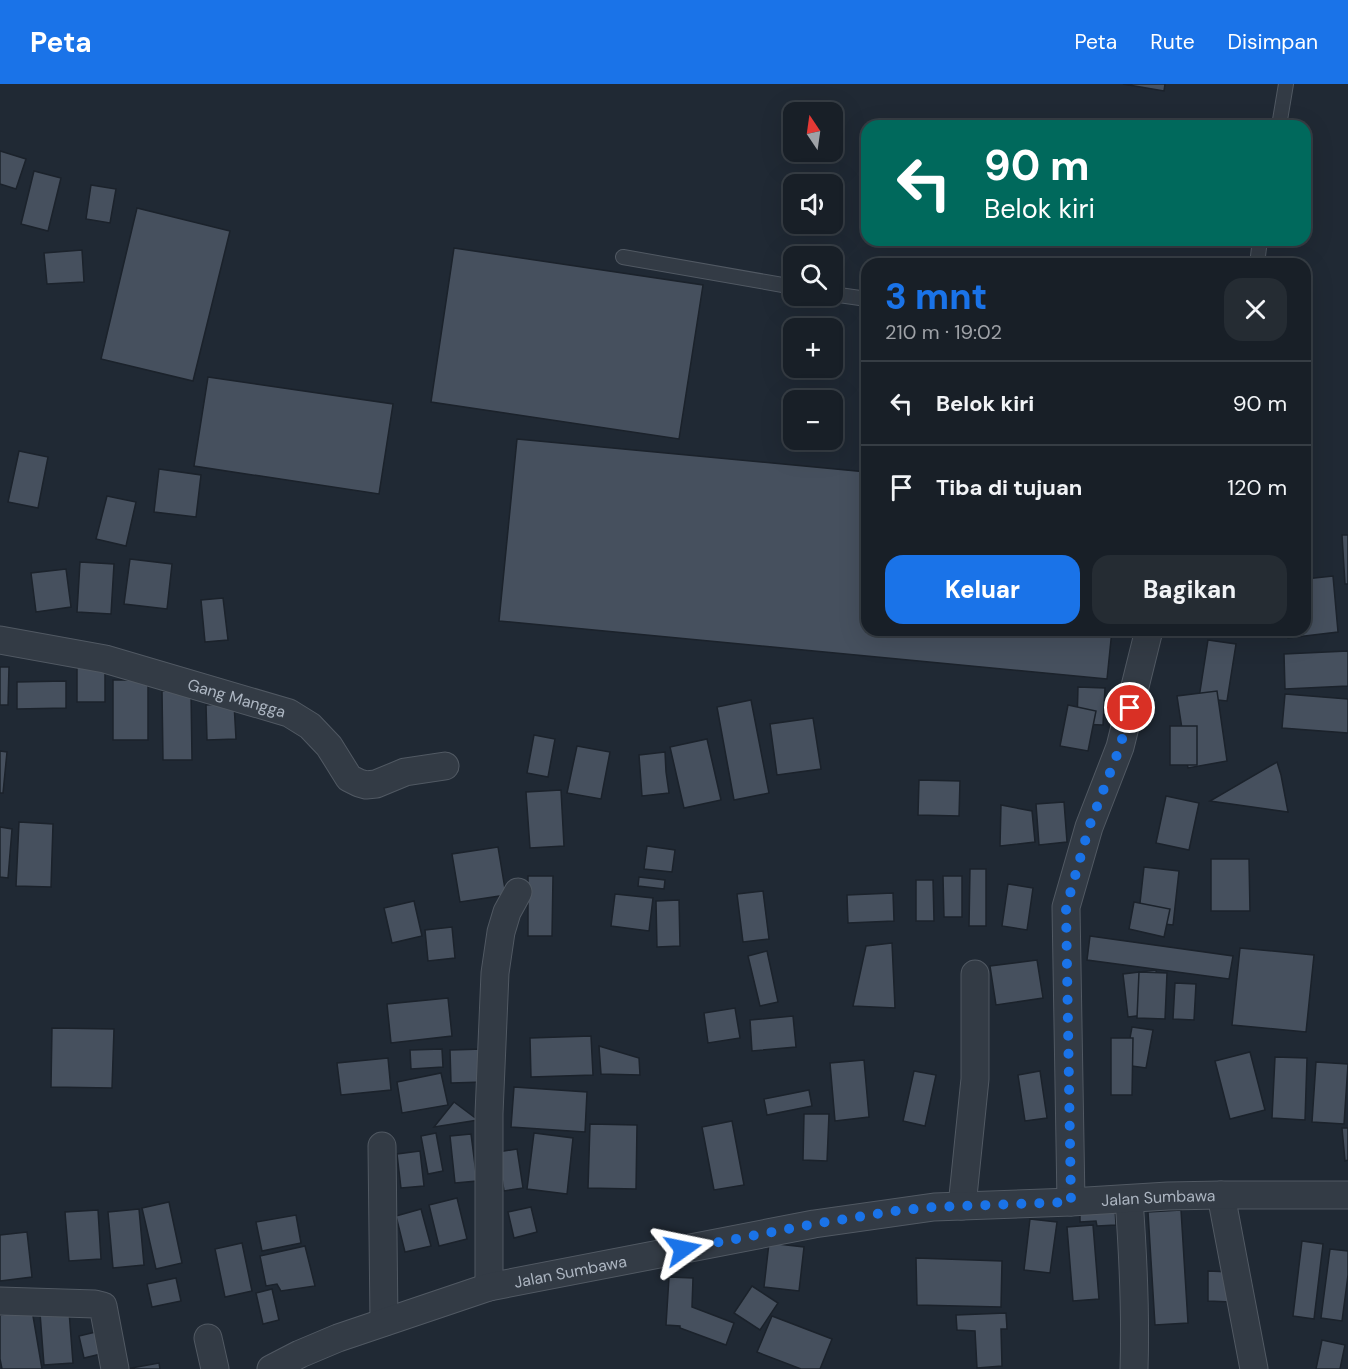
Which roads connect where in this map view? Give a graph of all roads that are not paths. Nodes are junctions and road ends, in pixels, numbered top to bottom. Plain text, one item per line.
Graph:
1 (1286, 84) edge
2 (1280, 120) edge
3 (623, 257) dead end
4 (783, 285) edge
5 (843, 296) edge
6 (861, 298) edge
7 (1148, 636) edge
8 (0, 640) edge
9 (445, 766) dead end
10 (518, 892) dead end
11 (975, 974) dead end
12 (382, 1146) dead end
13 (1221, 1195) junction
14 (1348, 1195) edge
15 (1129, 1199) junction
16 (1071, 1202) junction
17 (963, 1206) junction
18 (489, 1287) junction
19 (0, 1301) edge
20 (384, 1322) junction
21 (207, 1338) dead end
22 (115, 1369) edge
23 (215, 1369) edge
24 (271, 1369) edge
25 (1134, 1369) edge
26 (1254, 1369) edge

1 - 2 lane
3 - 4 lane
5 - 6 lane
7 - 16 street
8 - 9 street, Gang Mangga
10 - 18 street
11 - 17 street
12 - 20 street
13 - 14 street, Jalan Sumbawa
13 - 15 street, Jalan Sumbawa
13 - 26 street
15 - 16 street, Jalan Sumbawa
15 - 25 street
16 - 17 street, Jalan Sumbawa
17 - 18 street, Jalan Sumbawa
18 - 20 street, Jalan Sumbawa
19 - 22 street
20 - 24 street, Jalan Sumbawa
21 - 23 street

